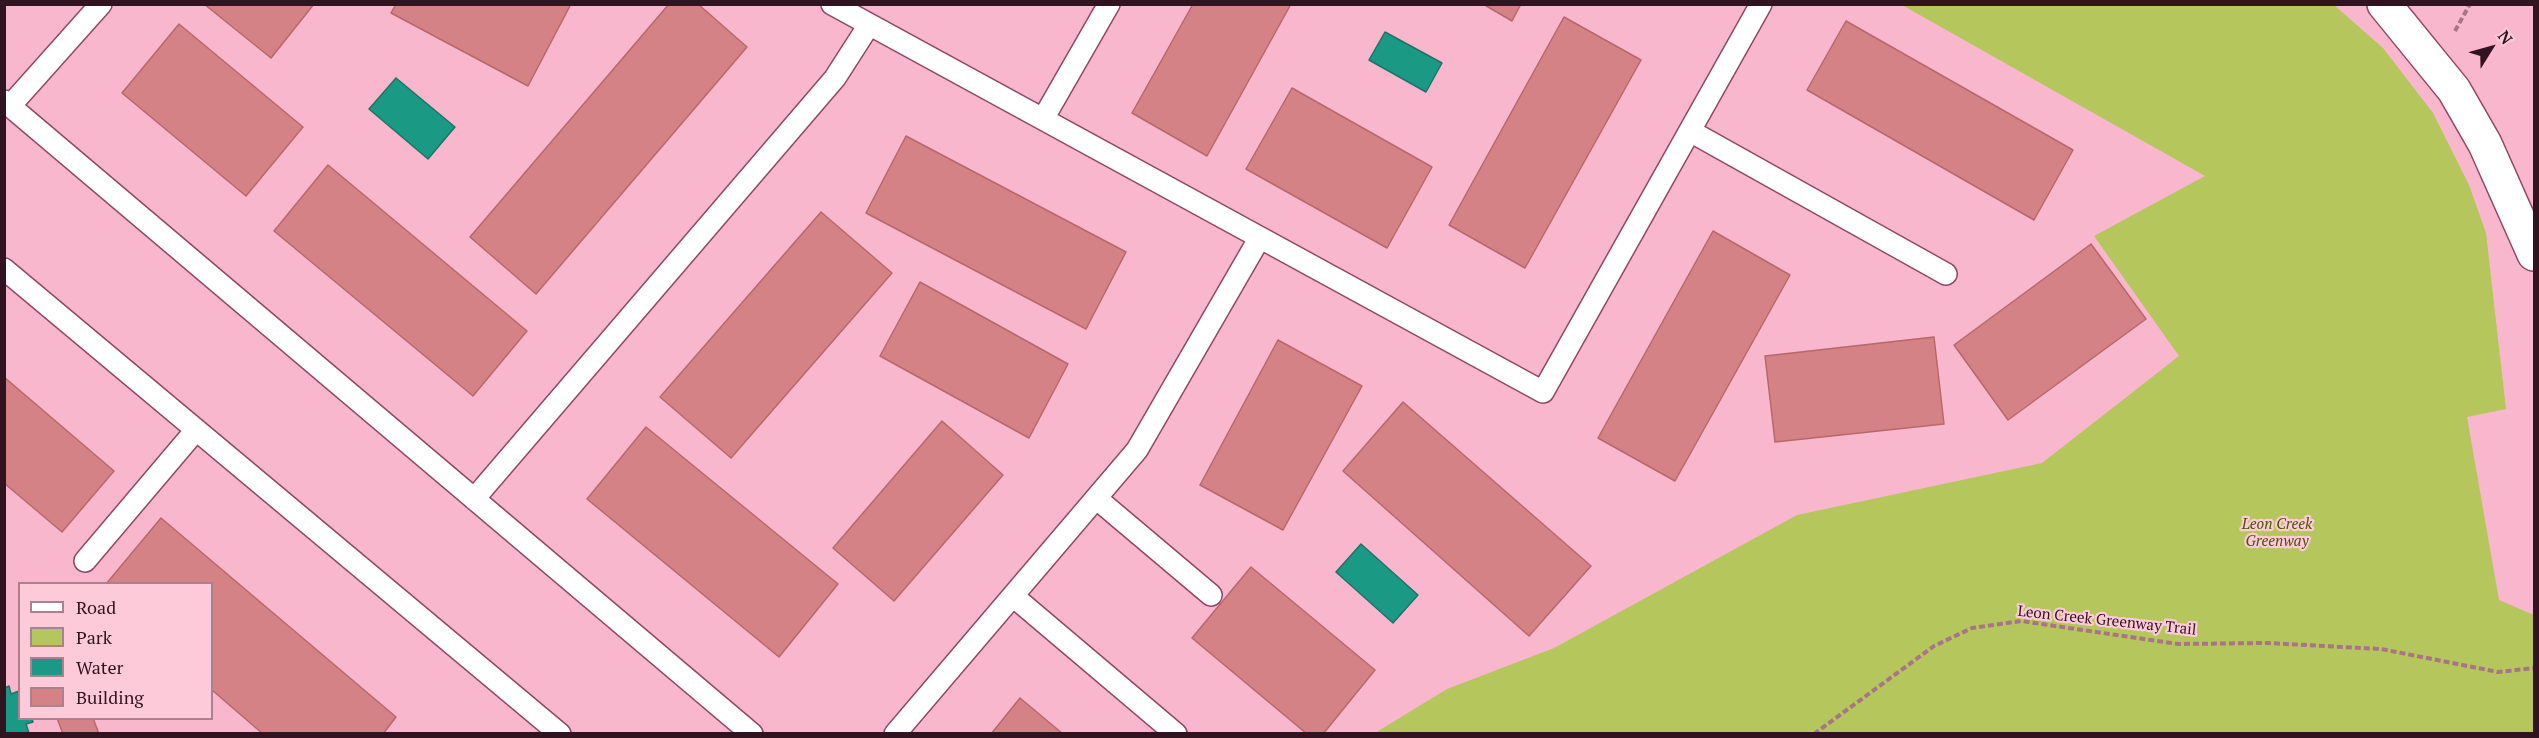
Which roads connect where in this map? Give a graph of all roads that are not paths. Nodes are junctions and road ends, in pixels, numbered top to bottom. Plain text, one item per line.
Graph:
1 (100, 4) edge
2 (832, 4) edge
3 (1109, 4) edge
4 (1761, 4) edge
5 (2384, 4) edge
6 (870, 25) junction
7 (7, 103) edge
8 (1043, 119) junction
9 (1690, 131) junction
10 (1259, 239) junction
11 (2535, 254) edge
12 (4, 269) edge
13 (1946, 274) dead end
14 (196, 430) junction
15 (1096, 498) junction
16 (474, 499) junction
17 (85, 561) dead end
18 (1211, 595) dead end
19 (1013, 596) junction
20 (560, 734) edge
21 (752, 734) edge
22 (896, 734) edge
23 (1176, 734) edge

1 - 7 lane
2 - 6 lane
3 - 8 lane
4 - 9 lane
5 - 11 main road
6 - 8 lane
6 - 16 lane
7 - 16 lane
8 - 10 lane
9 - 10 lane
9 - 13 lane
10 - 15 lane
12 - 14 lane
14 - 17 lane
14 - 20 lane
15 - 18 lane
15 - 19 lane
16 - 21 lane
19 - 22 lane
19 - 23 lane

